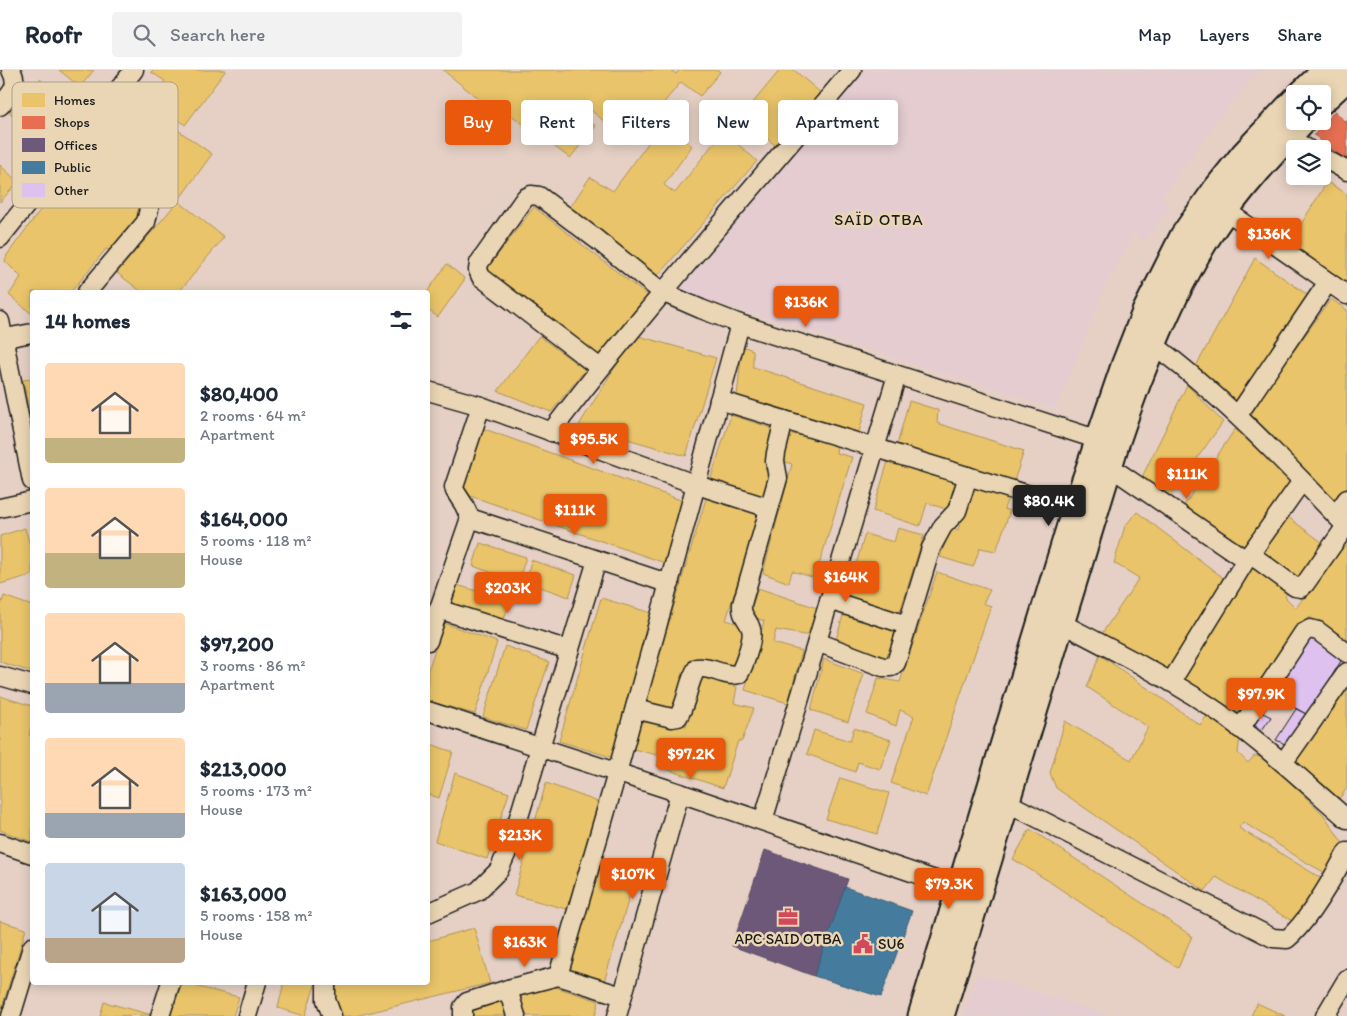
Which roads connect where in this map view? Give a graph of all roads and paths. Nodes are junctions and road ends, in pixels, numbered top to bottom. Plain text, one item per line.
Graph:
1 (11, 70) edge
2 (134, 70) edge
3 (852, 70) edge
4 (1326, 70) edge
5 (1347, 78) edge
6 (15, 82) edge
7 (125, 82) edge
8 (1310, 85) edge
9 (12, 92) edge
10 (1331, 93) edge
11 (0, 106) edge
12 (1292, 133) edge
13 (1331, 162) edge
14 (1347, 171) edge
15 (1218, 205) junction
16 (24, 208) edge
17 (150, 208) edge
18 (0, 238) edge
19 (1328, 282) junction
20 (90, 290) edge
21 (662, 292) junction
22 (1347, 295) edge
23 (0, 321) edge
24 (740, 324) junction
25 (30, 333) edge
26 (1, 339) edge
27 (1154, 345) junction
28 (600, 368) junction
29 (898, 375) junction
30 (430, 392) edge
31 (719, 400) junction
32 (481, 406) junction
33 (1238, 415) junction
34 (784, 420) junction
35 (551, 432) junction
36 (1099, 440) junction
37 (875, 447) junction
38 (1110, 466) junction
39 (30, 472) edge
40 (968, 476) junction
41 (1302, 481) junction
42 (697, 485) junction
43 (1347, 500) edge
44 (30, 501) edge
45 (0, 508) edge
46 (769, 508) junction
47 (1075, 509) junction
48 (470, 518) junction
49 (1343, 523) edge
50 (1248, 557) junction
51 (597, 560) junction
52 (670, 584) junction
53 (830, 600) junction
54 (438, 608) junction
55 (1061, 623) junction
56 (907, 625) junction
57 (430, 634) edge
58 (817, 642) junction
59 (569, 650) junction
60 (1347, 653) edge
61 (1347, 672) edge
62 (0, 676) edge
63 (1171, 682) junction
64 (30, 685) edge
65 (635, 709) junction
66 (430, 712) edge
67 (1240, 729) junction
68 (539, 748) junction
69 (1283, 763) junction
70 (617, 773) junction
71 (680, 793) junction
72 (1006, 802) junction
73 (1347, 819) edge
74 (763, 821) junction
75 (0, 843) edge
76 (1347, 852) edge
77 (30, 853) edge
78 (964, 890) junction
79 (430, 912) edge
80 (30, 954) edge
81 (558, 976) junction
82 (1347, 979) edge
83 (170, 985) edge
84 (256, 985) edge
85 (326, 985) edge
86 (508, 989) junction
87 (622, 996) junction
88 (11, 1016) edge
89 (160, 1016) edge
90 (247, 1016) edge
91 (332, 1016) edge
92 (462, 1016) edge
93 (516, 1016) edge
94 (616, 1016) edge
95 (921, 1016) edge
96 (941, 1016) edge
97 (1325, 1016) edge

1 - 6 street
2 - 7 street
3 - 21 street
4 - 8 main road
5 - 10 main road
9 - 11 street
12 - 15 main road
13 - 14 street
15 - 19 street
15 - 27 main road
15 - 36 main road
16 - 18 street
17 - 20 street
19 - 22 street
19 - 33 street
21 - 24 street
21 - 28 street
21 - 28 street
23 - 26 street
24 - 29 street
24 - 31 street
25 - 26 street
26 - 39 street
27 - 33 street
27 - 38 main road
28 - 35 street
29 - 36 street
29 - 37 street
30 - 32 street
31 - 34 street
31 - 42 street
32 - 35 street
32 - 48 street
33 - 41 street
34 - 37 street
34 - 46 street
35 - 42 street
36 - 47 main road
37 - 40 street
37 - 53 street
38 - 50 street
38 - 55 main road
40 - 47 street
40 - 56 street
41 - 49 street
41 - 50 street
42 - 46 street
42 - 52 street
43 - 49 street
44 - 45 street
46 - 65 street
47 - 78 main road
48 - 51 street
48 - 54 street
49 - 50 street
50 - 63 street
51 - 52 street
51 - 59 street
52 - 65 street
53 - 56 street
53 - 58 street
54 - 57 street
54 - 59 street
55 - 63 street
55 - 72 main road
56 - 58 street
58 - 74 street
59 - 68 street
60 - 67 street
61 - 69 street
62 - 64 street
63 - 67 street
65 - 70 street
66 - 68 street
67 - 69 street
68 - 70 street
68 - 79 street
69 - 73 street
70 - 71 street
70 - 81 street
71 - 74 street
71 - 87 street
72 - 76 street
72 - 78 main road
74 - 78 street
75 - 77 street
78 - 95 main road
78 - 96 main road
80 - 88 street
81 - 86 street
81 - 87 street
82 - 97 street
83 - 89 street
84 - 90 street
85 - 91 street
86 - 92 street
86 - 93 street
87 - 94 street

